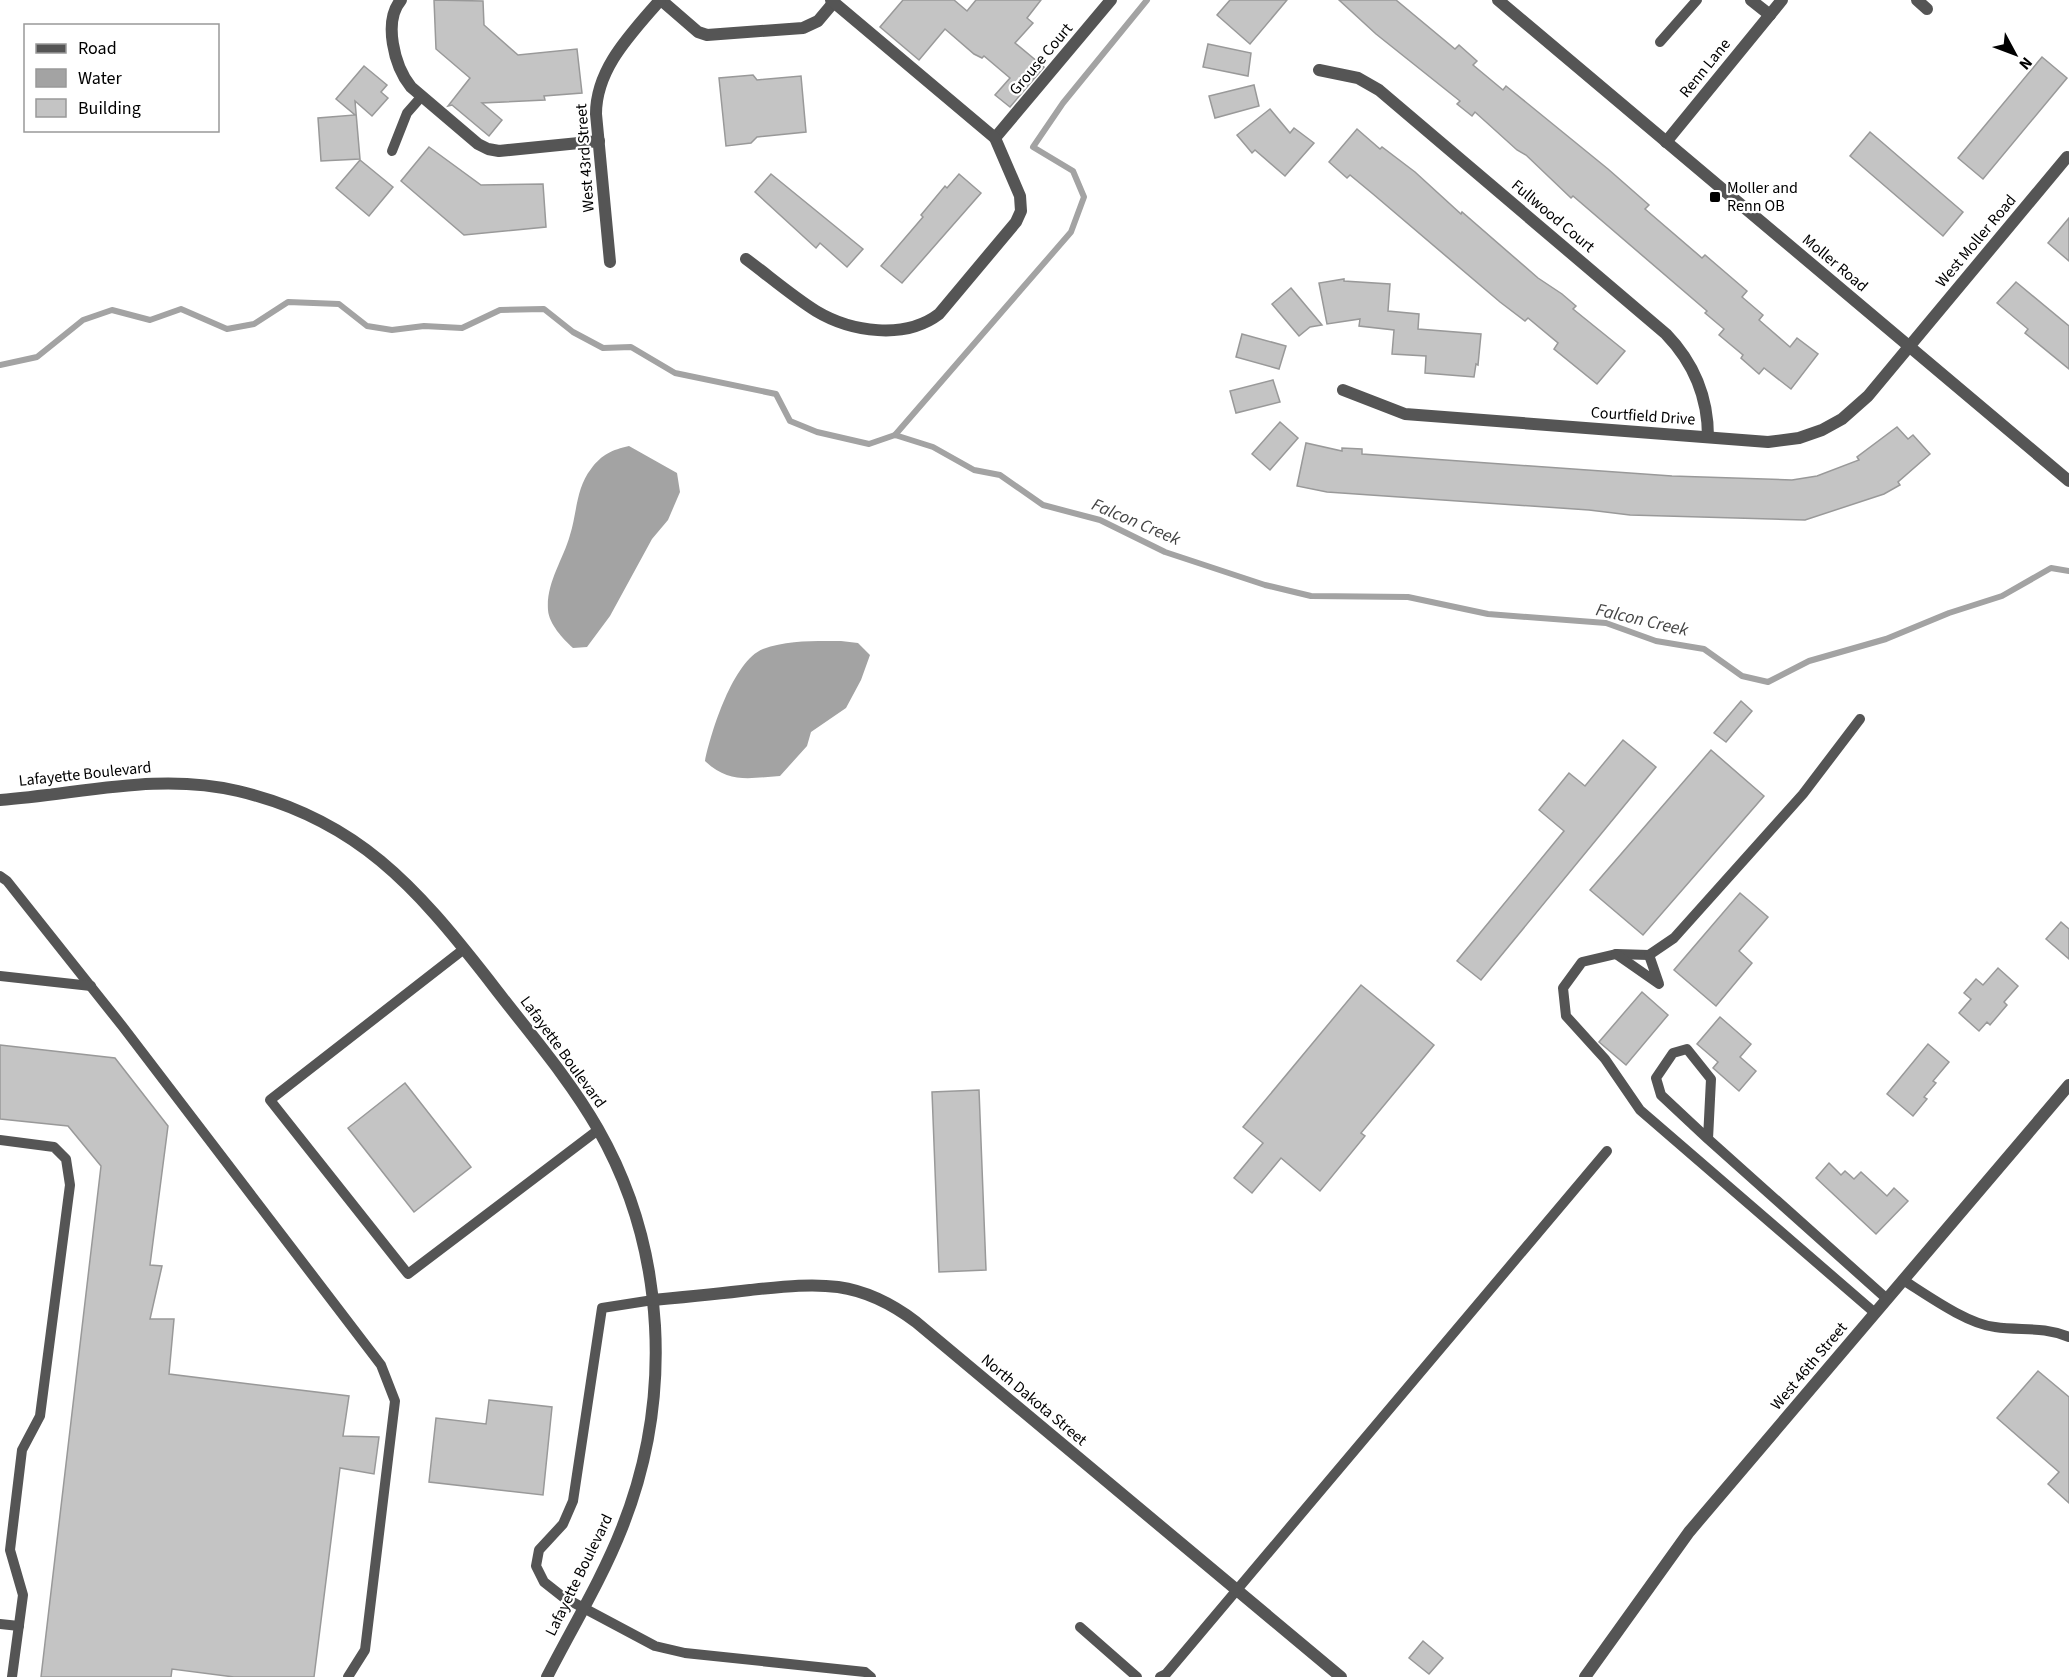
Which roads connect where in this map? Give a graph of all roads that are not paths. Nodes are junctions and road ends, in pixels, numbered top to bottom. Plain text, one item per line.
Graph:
1 (401, 0) edge
2 (660, 0) edge
3 (1112, 0) edge
4 (1498, 0) edge
5 (1697, 0) edge
6 (1751, 0) edge
7 (1782, 0) edge
8 (1917, 0) edge
9 (832, 1) edge
10 (1927, 9) dead end
11 (1770, 15) junction
12 (1660, 42) dead end
13 (1319, 70) dead end
14 (422, 96) junction
15 (995, 138) junction
16 (599, 141) junction
17 (1666, 142) junction
18 (392, 151) dead end
19 (2068, 156) edge
20 (746, 259) dead end
21 (610, 262) dead end
22 (1909, 347) junction
23 (1343, 390) dead end
24 (1708, 438) junction
25 (2069, 482) edge
26 (1860, 719) dead end
27 (0, 800) edge
28 (0, 876) edge
29 (464, 949) junction
30 (1616, 954) junction
31 (1649, 955) junction
32 (0, 976) edge
33 (91, 986) junction
34 (2069, 1085) edge
35 (598, 1130) junction
36 (1708, 1139) junction
37 (0, 1140) edge
38 (1607, 1151) dead end
39 (1903, 1280) junction
40 (1887, 1299) junction
41 (653, 1300) junction
42 (1875, 1313) junction
43 (2069, 1337) edge
44 (1237, 1591) junction
45 (582, 1607) junction
46 (0, 1624) edge
47 (19, 1626) junction
48 (1080, 1627) dead end
49 (12, 1677) edge
50 (348, 1677) edge
51 (547, 1677) edge
52 (871, 1677) edge
53 (1137, 1677) edge
54 (1160, 1677) edge
55 (1341, 1677) edge
56 (1585, 1677) edge

1 - 14 street
2 - 9 street
2 - 16 street, West 43rd Street
3 - 15 street, Grouse Court
4 - 17 street, Moller Road
5 - 12 lane
6 - 11 street
7 - 11 street, Renn Lane
8 - 10 street
9 - 15 street
11 - 17 street, Renn Lane
13 - 24 street, Fullwood Court
14 - 16 street
14 - 18 lane
15 - 20 street
16 - 21 street, West 43rd Street
17 - 22 street, Moller Road
19 - 22 street, West Moller Road
22 - 24 street, Courtfield Drive
22 - 25 street, Moller Road
23 - 24 street, Courtfield Drive
26 - 31 lane
27 - 29 street, Lafayette Boulevard
28 - 33 lane
29 - 35 street, Lafayette Boulevard
29 - 35 lane
30 - 31 lane
30 - 31 lane
30 - 42 lane
32 - 33 lane
33 - 50 lane
34 - 39 street, West 46th Street
35 - 41 street, Lafayette Boulevard
36 - 36 lane
36 - 40 lane
37 - 47 lane
38 - 44 lane
39 - 40 street, West 46th Street
39 - 43 lane
40 - 42 street, West 46th Street
41 - 44 street, North Dakota Street
41 - 45 street, Lafayette Boulevard
41 - 45 lane
42 - 56 street, West 46th Street
44 - 54 lane
44 - 55 street, North Dakota Street
45 - 51 street, Lafayette Boulevard
45 - 52 lane
46 - 47 lane
47 - 49 lane
48 - 53 lane

